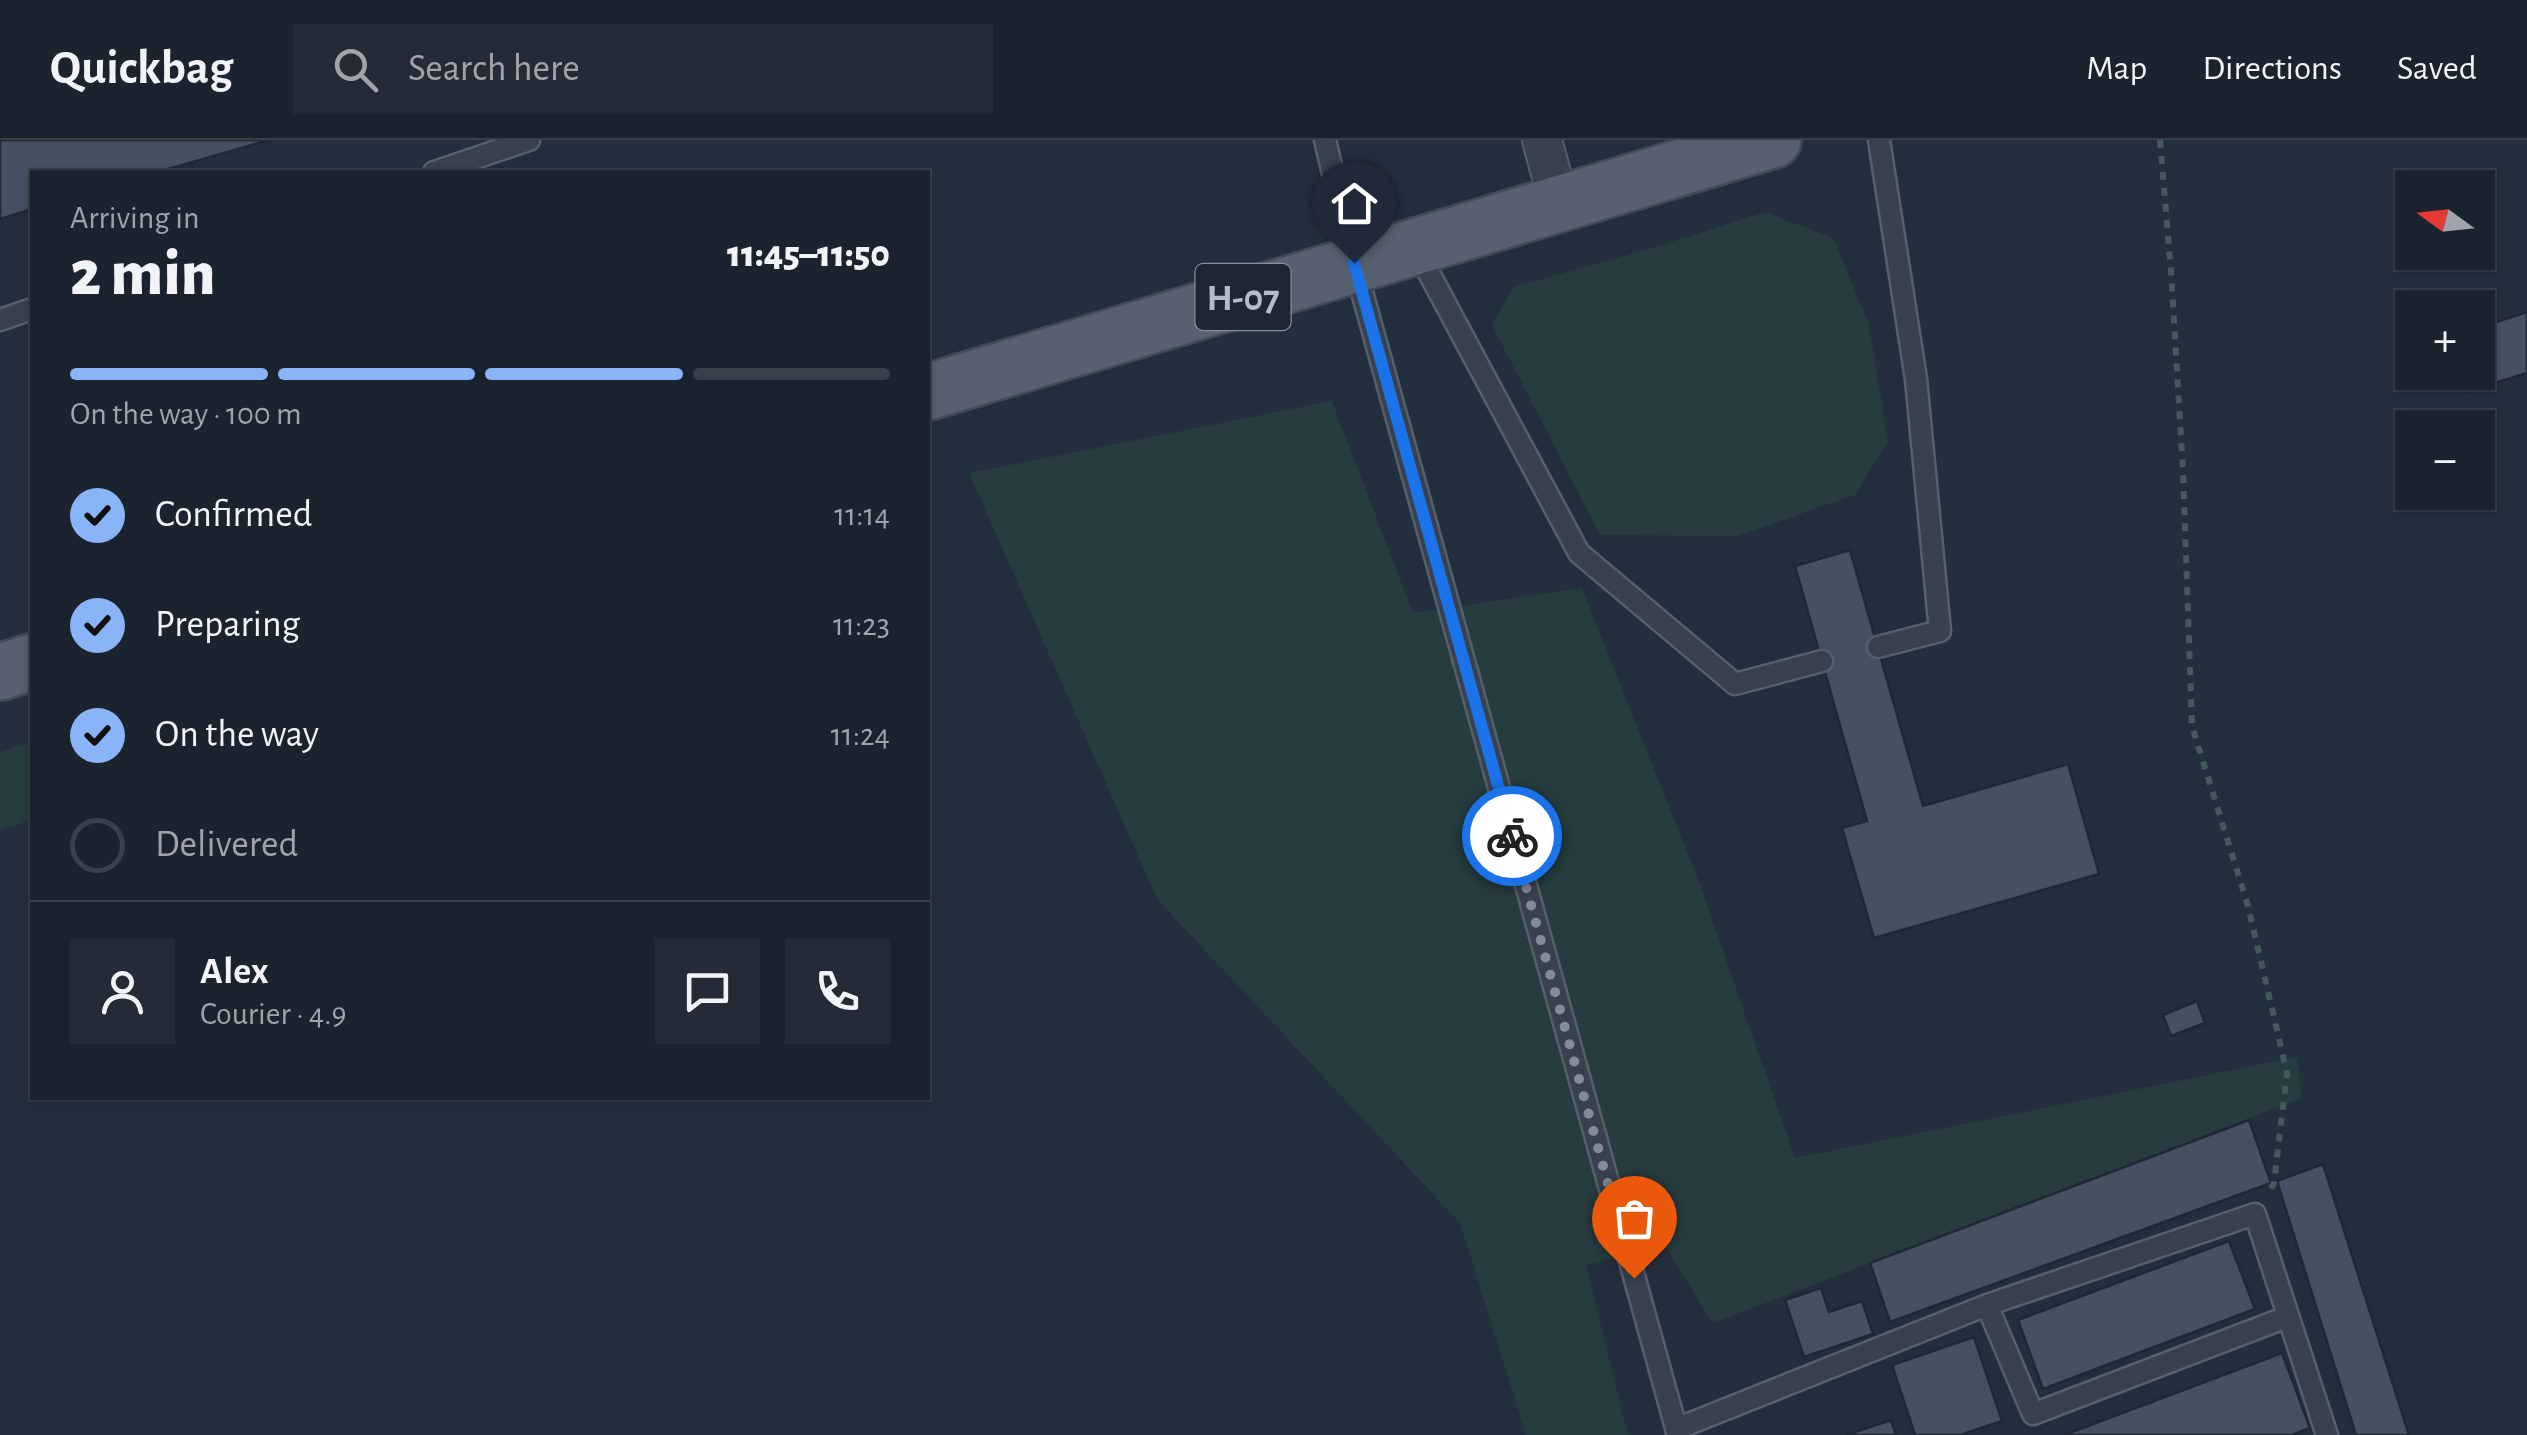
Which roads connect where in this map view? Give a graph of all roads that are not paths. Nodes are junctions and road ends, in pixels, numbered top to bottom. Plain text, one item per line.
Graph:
1 (529, 140) edge
2 (1325, 140) edge
3 (1542, 140) edge
4 (1773, 140) edge
5 (1878, 140) edge
6 (440, 170) edge
7 (1560, 203) junction
8 (1414, 245) junction
9 (1354, 263) junction
10 (30, 310) edge
11 (0, 320) edge
12 (930, 391) edge
13 (1878, 647) dead end
14 (1822, 662) dead end
15 (30, 663) edge
16 (0, 672) edge
17 (1987, 1304) junction
18 (2287, 1316) junction
19 (1677, 1432) edge
20 (2327, 1435) edge

1 - 6 lane
2 - 9 lane
3 - 7 street
4 - 7 main road, Н-07
5 - 13 lane
7 - 8 main road, Н-07
8 - 9 main road, Н-07
8 - 14 lane
9 - 12 main road, Н-07
9 - 19 lane
10 - 11 lane
15 - 16 main road
17 - 18 lane
17 - 18 lane
17 - 19 lane
18 - 20 lane

